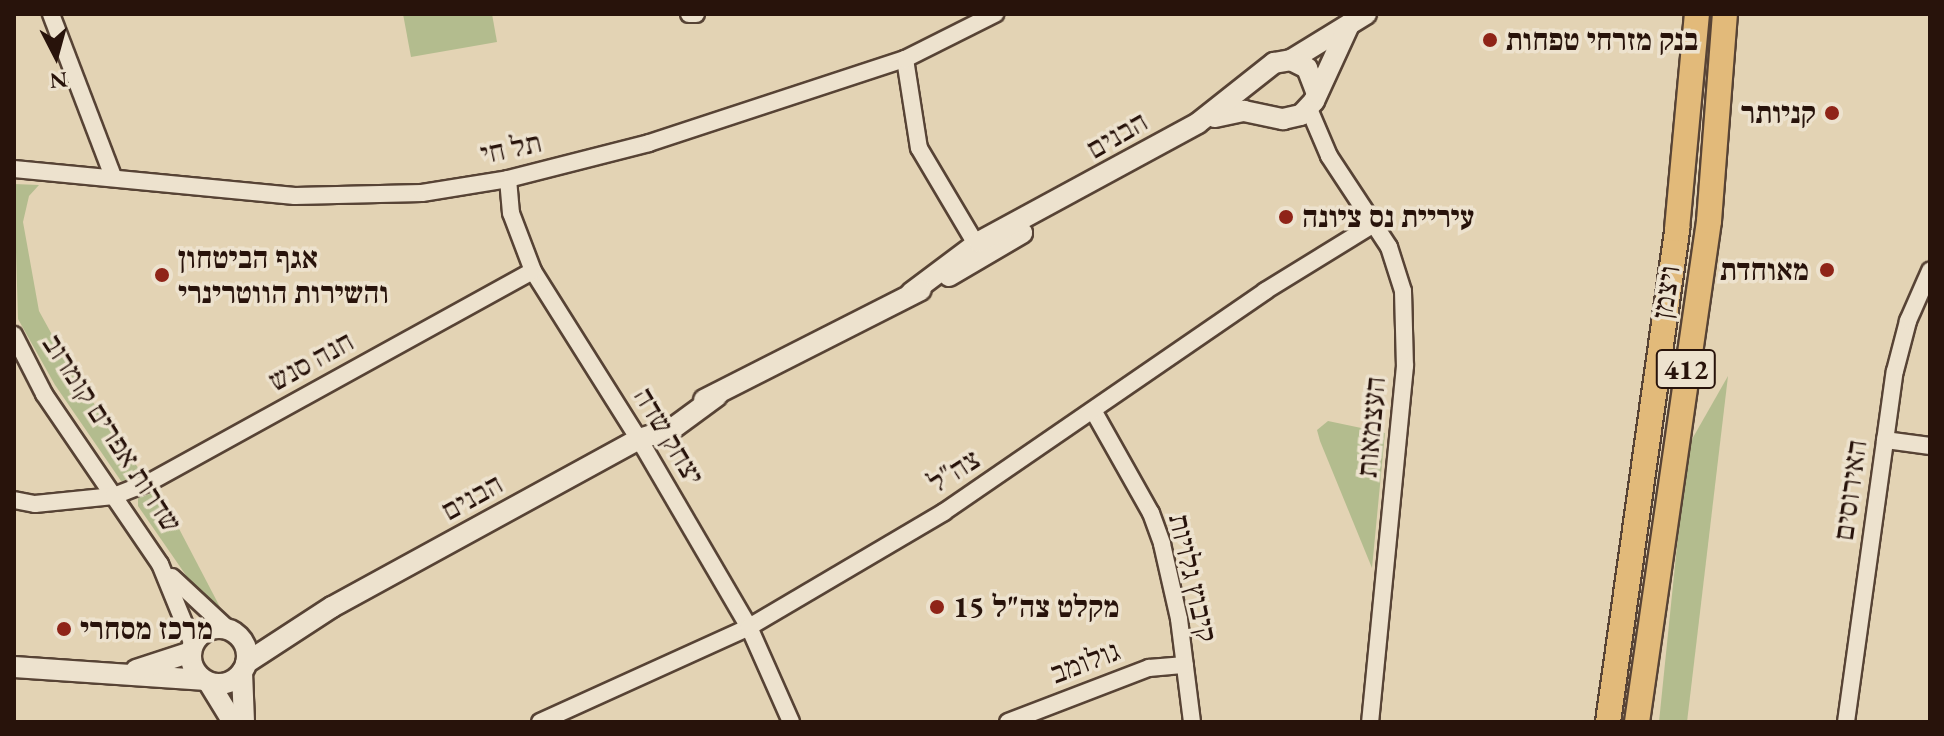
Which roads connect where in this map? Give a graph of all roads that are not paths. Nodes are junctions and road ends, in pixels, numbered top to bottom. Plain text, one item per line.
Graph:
1 (51, 14) edge
2 (689, 14) edge
3 (696, 14) edge
4 (1697, 14) edge
5 (1725, 14) edge
6 (984, 16) edge
7 (1357, 19) edge
8 (905, 59) junction
9 (1291, 60) junction
10 (1261, 75) junction
11 (1298, 109) junction
12 (1198, 123) junction
13 (14, 169) edge
14 (113, 176) junction
15 (508, 179) junction
16 (1066, 198) junction
17 (1374, 224) junction
18 (976, 244) junction
19 (533, 271) junction
20 (1930, 271) edge
21 (911, 293) junction
22 (14, 335) edge
23 (1094, 412) junction
24 (639, 439) junction
25 (1885, 440) junction
26 (1930, 446) edge
27 (114, 496) junction
28 (14, 500) edge
29 (160, 564) junction
30 (332, 607) junction
31 (749, 627) junction
32 (233, 633) junction
33 (192, 648) junction
34 (1185, 665) junction
35 (14, 667) edge
36 (244, 667) junction
37 (104, 674) junction
38 (206, 681) junction
39 (233, 722) edge
40 (244, 722) edge
41 (540, 722) edge
42 (791, 722) edge
43 (1008, 722) edge
44 (1192, 722) edge
45 (1370, 722) edge
46 (1608, 722) edge
47 (1637, 722) edge
48 (1846, 722) edge

1 - 14 street
2 - 3 street
4 - 46 main road, ויצמן / 412
5 - 47 main road, ויצמן / 412
6 - 8 street, תל חי
7 - 9 street
7 - 11 street
8 - 15 street, תל חי
8 - 18 street
9 - 10 street, הבנים
9 - 11 street
10 - 11 street
10 - 12 street, הבנים
11 - 12 street, הבנים
11 - 17 street, העצמאות
12 - 16 street, הבנים
13 - 14 street, תל חי
14 - 15 street, תל חי
15 - 19 street, יצחק שדה
16 - 18 street, הבנים
16 - 21 street, הבנים
17 - 23 street, צה"ל
17 - 45 street, העצמאות
18 - 21 street, הבנים
19 - 24 street, יצחק שדה
19 - 27 street, חנה סנש
20 - 25 street, האירוסים
21 - 24 street, הבנים
22 - 27 street, שדרות אפרים קומרוב
23 - 31 street, צה"ל
23 - 34 street, קיבוץ גלויות
24 - 30 street, הבנים
24 - 31 street, יצחק שדה
25 - 26 street
25 - 48 street, האירוסים
27 - 28 street, חנה סנש
27 - 29 street, שדרות אפרים קומרוב
29 - 32 street, שדרות אפרים קומרוב
29 - 33 street, שדרות אפרים קומרוב
30 - 32 street, הבנים
30 - 36 street, הבנים
31 - 41 street, צה"ל
31 - 42 street, יצחק שדה
32 - 33 street
32 - 36 street
33 - 37 street
33 - 38 street
34 - 43 street, גולומב
34 - 44 street, קיבוץ גלויות
35 - 37 street
36 - 38 street
36 - 40 street
37 - 38 street
38 - 39 street

